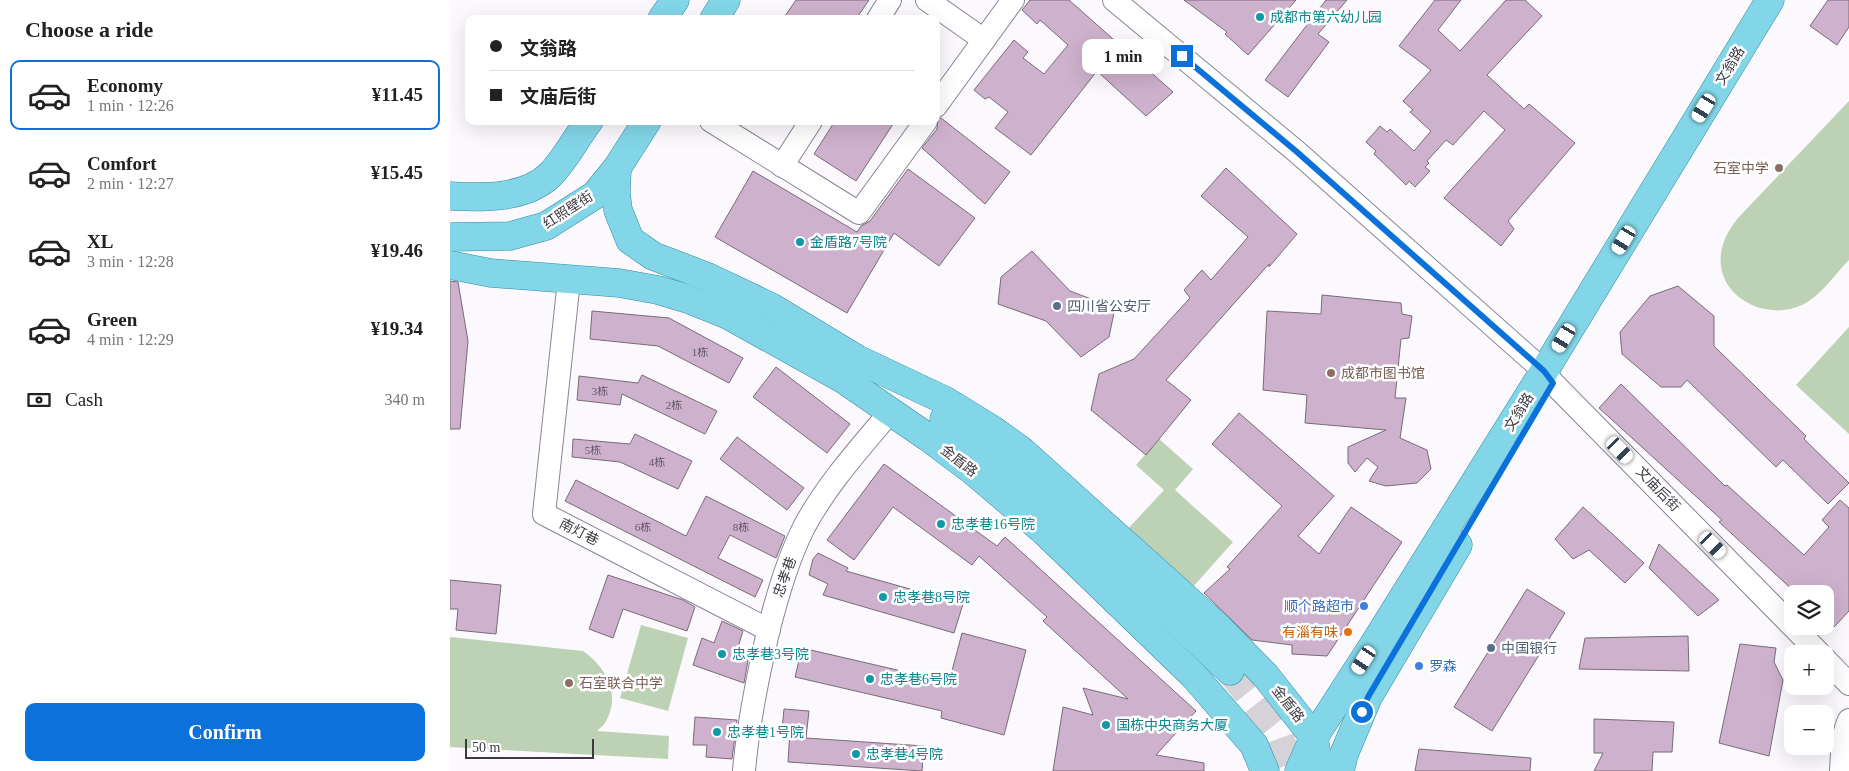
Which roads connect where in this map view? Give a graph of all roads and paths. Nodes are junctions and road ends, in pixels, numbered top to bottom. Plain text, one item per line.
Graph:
1 (675, 0) edge
2 (726, 0) edge
3 (890, 0) edge
4 (927, 0) edge
5 (1013, 0) edge
6 (1114, 0) edge
7 (1770, 0) edge
8 (1786, 0) edge
9 (665, 15) edge
10 (717, 15) edge
11 (881, 15) edge
12 (984, 40) junction
13 (940, 100) edge
14 (586, 125) edge
15 (644, 125) edge
16 (717, 125) edge
17 (808, 125) edge
18 (923, 125) edge
19 (782, 166) junction
20 (617, 168) junction
21 (460, 197) edge
22 (450, 237) edge
23 (450, 265) edge
24 (569, 280) junction
25 (857, 359) junction
26 (1549, 377) junction
27 (891, 411) junction
28 (769, 630) junction
29 (1811, 645) edge
30 (1834, 668) edge
31 (1230, 671) tunnel mouth
32 (1849, 684) edge
33 (1849, 720) edge
34 (1314, 737) junction
35 (744, 771) edge
36 (1265, 771) edge
37 (1299, 771) edge
38 (1319, 771) edge
39 (1340, 771) edge
40 (1841, 771) edge

1 - 9 main road
2 - 10 main road
3 - 11 street
4 - 12 street
5 - 12 street
6 - 26 street, 文庙后街
7 - 26 main road, 文翁路
8 - 26 main road, 文翁路
12 - 13 street
14 - 21 main road
15 - 20 main road, 红照壁街
16 - 19 street
17 - 19 street
18 - 19 street
20 - 22 main road, 红照壁街
20 - 25 main road, 金盾路
23 - 24 main road
24 - 27 main road, 金盾路
24 - 28 street, 南灯巷
25 - 31 main road, 金盾路
25 - 34 main road, 金盾路
26 - 29 street, 文庙后街
26 - 34 main road, 文翁路
26 - 39 main road, 文翁路
27 - 28 street, 忠孝巷
27 - 36 main road, 金盾路
28 - 35 street, 忠孝巷
30 - 32 street
33 - 40 street
34 - 37 main road, 文翁路
34 - 38 main road, 金盾路

